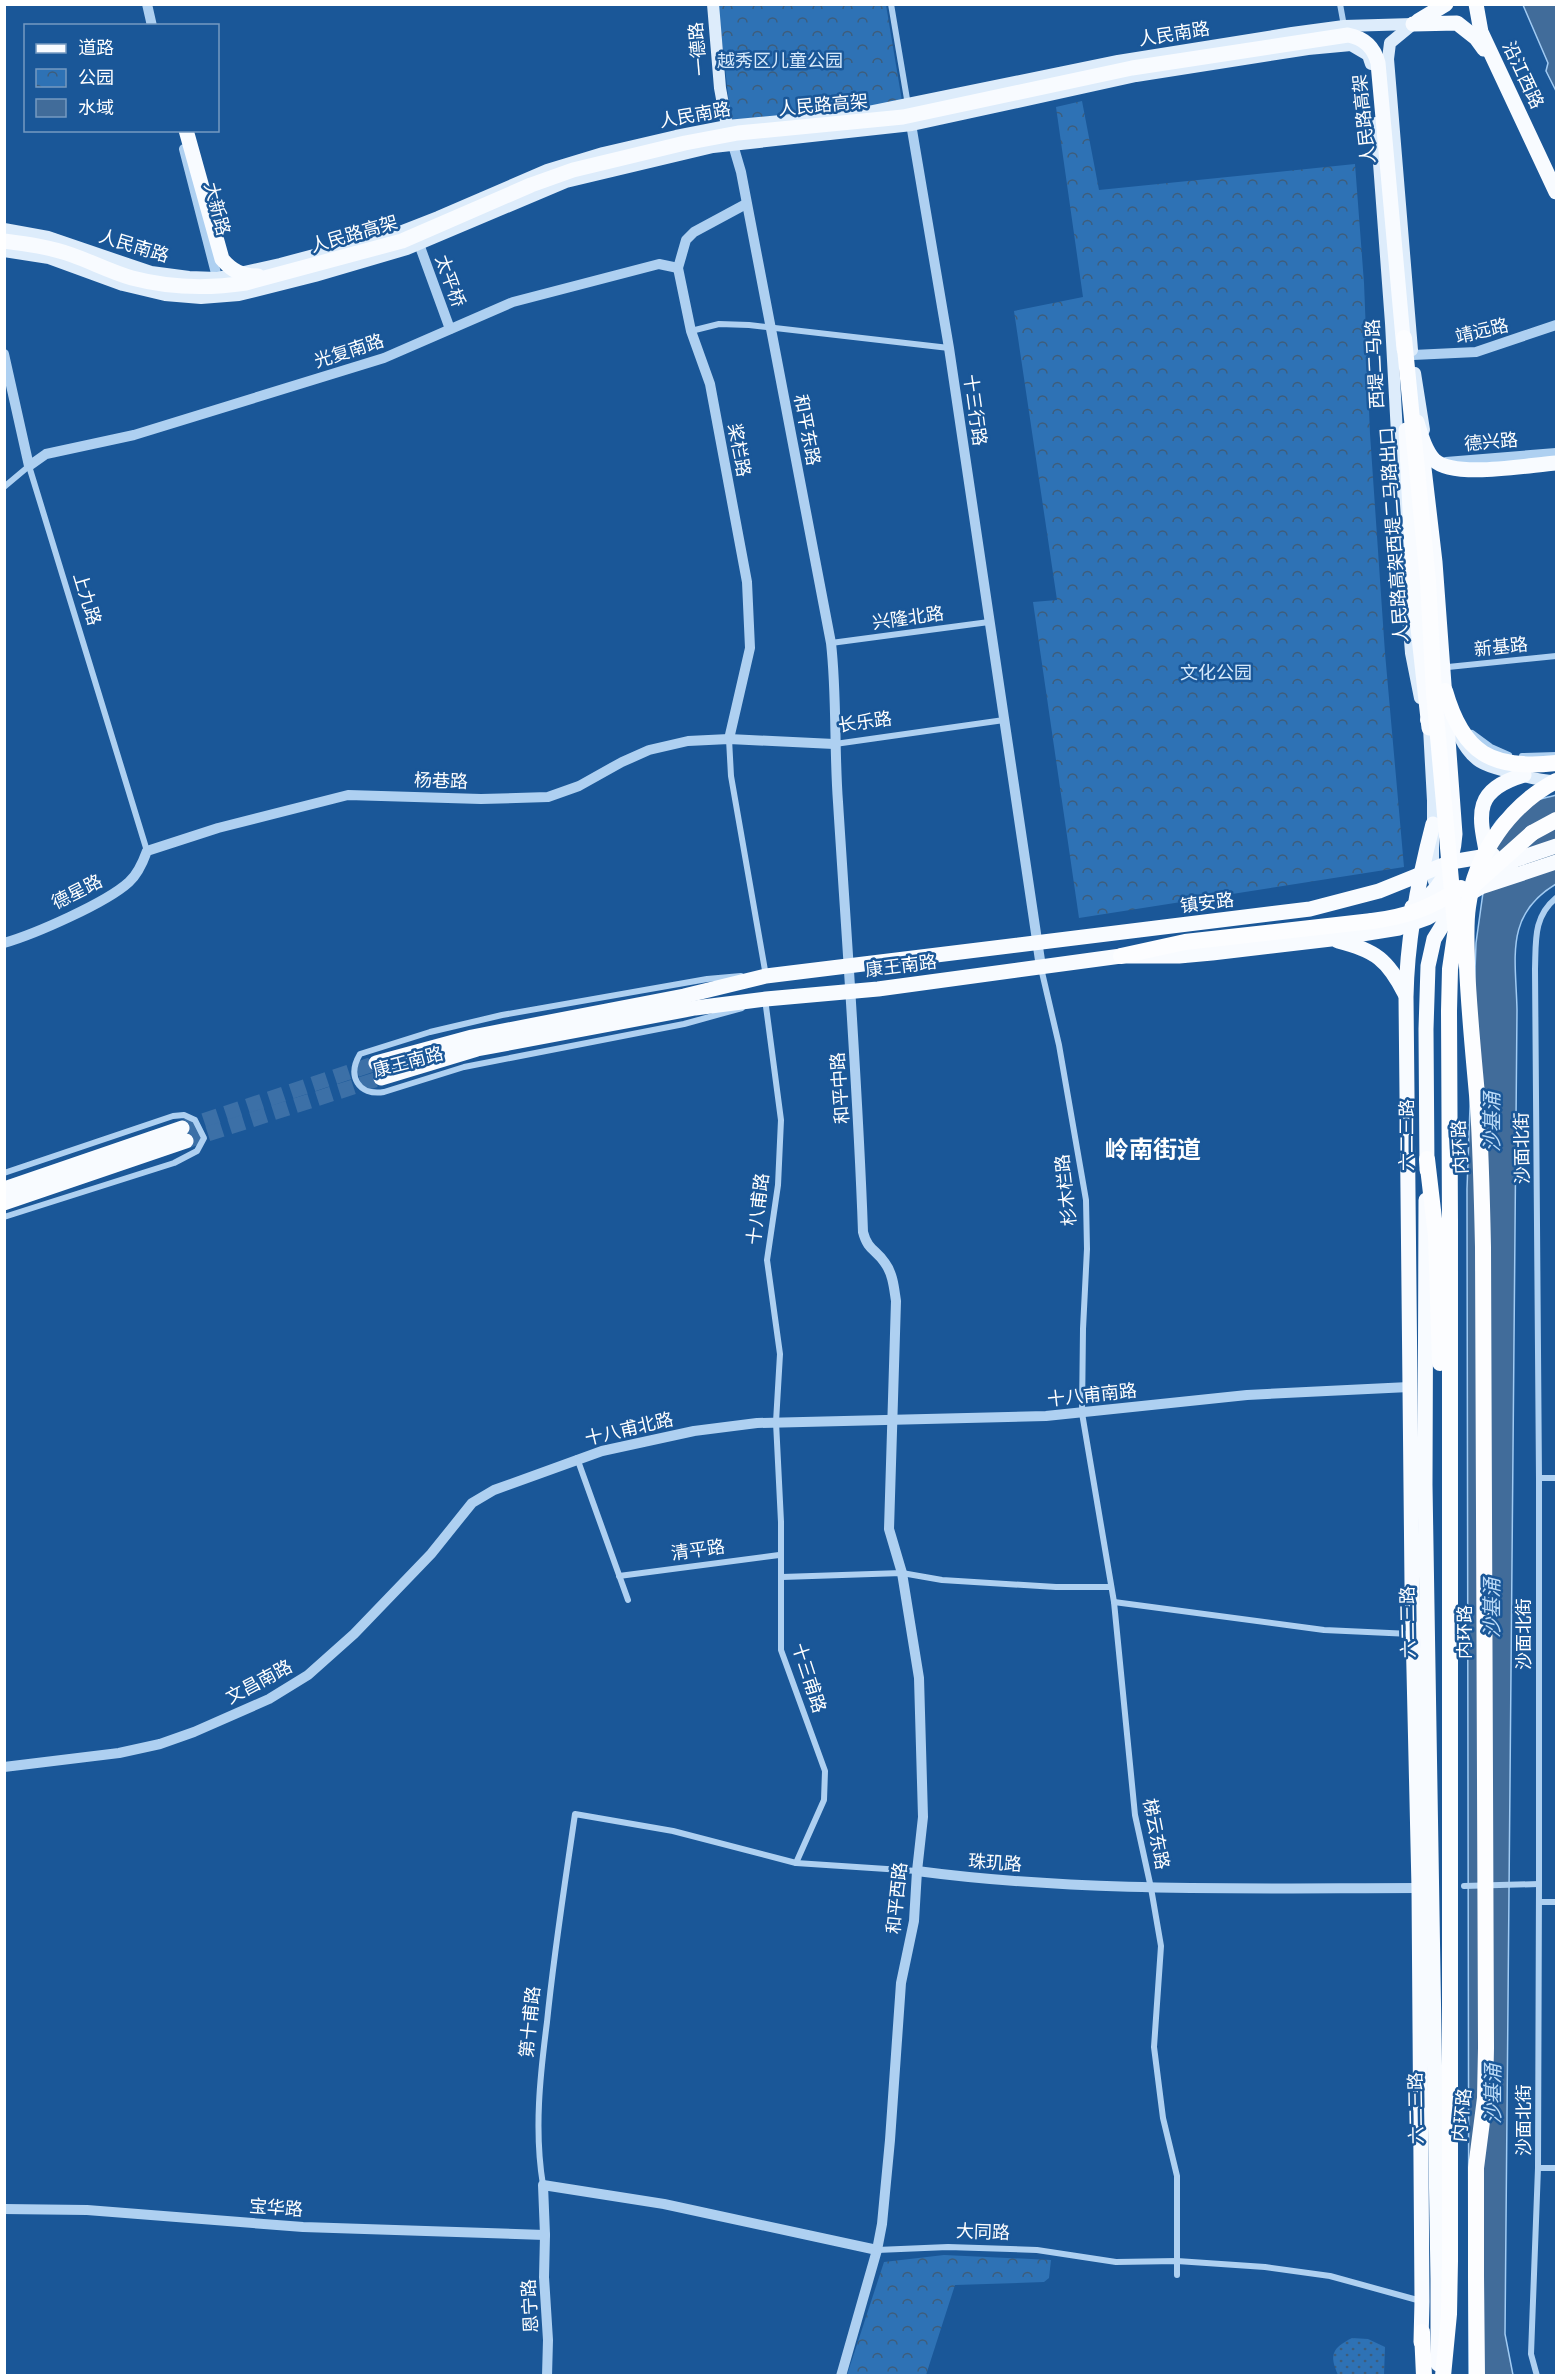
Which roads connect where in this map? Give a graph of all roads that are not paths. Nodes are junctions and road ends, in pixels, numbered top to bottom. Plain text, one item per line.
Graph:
1 (147, 4) edge
2 (712, 4) edge
3 (891, 4) edge
4 (1340, 4) edge
5 (1446, 4) edge
6 (1476, 4) edge
7 (152, 24) edge
8 (1413, 24) junction
9 (1344, 26) junction
10 (1388, 59) junction
11 (1375, 71) junction
12 (1499, 72) junction
13 (1389, 79) junction
14 (908, 106) junction
15 (912, 125) junction
16 (727, 126) junction
17 (180, 132) edge
18 (187, 132) edge
19 (734, 144) junction
20 (1557, 192) edge
21 (747, 204) junction
22 (4, 229) edge
23 (4, 241) edge
24 (419, 244) junction
25 (4, 251) edge
26 (678, 268) junction
27 (279, 275) junction
28 (217, 278) junction
29 (222, 297) junction
30 (1557, 325) edge
31 (770, 328) junction
32 (450, 329) junction
33 (691, 331) junction
34 (1404, 338) junction
35 (949, 348) junction
36 (4, 354) edge
37 (1413, 355) junction
38 (1396, 414) junction
39 (1417, 422) junction
40 (1557, 453) edge
41 (1429, 463) junction
42 (1557, 463) edge
43 (29, 466) junction
44 (4, 487) edge
45 (1415, 491) junction
46 (989, 622) junction
47 (831, 643) junction
48 (1557, 656) edge
49 (1448, 667) junction
50 (1448, 692) junction
51 (1004, 720) junction
52 (1429, 728) junction
53 (729, 739) junction
54 (834, 744) junction
55 (1557, 755) edge
56 (1557, 763) edge
57 (1557, 770) edge
58 (1524, 775) junction
59 (1557, 781) edge
60 (1557, 820) edge
61 (1433, 825) junction
62 (1532, 833) junction
63 (1557, 838) edge
64 (1557, 846) edge
65 (147, 851) junction
66 (1487, 855) junction
67 (1557, 862) edge
68 (1429, 874) junction
69 (1498, 877) junction
70 (1481, 887) junction
71 (1379, 891) junction
72 (1557, 898) edge
73 (1372, 921) junction
74 (1411, 926) junction
75 (1331, 939) junction
76 (4, 943) edge
77 (1037, 943) junction
78 (1121, 956) junction
79 (848, 965) junction
80 (1041, 967) junction
81 (766, 976) junction
82 (849, 992) junction
83 (1406, 997) junction
84 (766, 999) junction
85 (1407, 1034) junction
86 (1426, 1034) junction
87 (1478, 1107) junction
88 (1428, 1159) junction
89 (4, 1173) edge
90 (4, 1189) edge
91 (4, 1203) edge
92 (4, 1217) edge
93 (1409, 1387) junction
94 (1082, 1413) junction
95 (894, 1420) junction
96 (776, 1422) junction
97 (577, 1458) junction
98 (1539, 1478) junction
99 (1557, 1478) edge
100 (495, 1490) joint
101 (1449, 1520) junction
102 (780, 1555) junction
103 (902, 1573) junction
104 (620, 1576) junction
105 (782, 1577) junction
106 (1110, 1587) junction
107 (628, 1600) dead end
108 (1114, 1602) junction
109 (1413, 1634) junction
110 (4, 1767) edge
111 (576, 1814) joint
112 (796, 1863) junction
113 (917, 1871) junction
114 (1539, 1884) junction
115 (1465, 1886) dead end
116 (1151, 1888) junction
117 (1419, 1888) junction
118 (1539, 1902) junction
119 (1557, 1902) edge
120 (1539, 2168) junction
121 (1557, 2168) edge
122 (543, 2185) junction
123 (4, 2209) edge
124 (545, 2235) junction
125 (878, 2250) junction
126 (1177, 2261) junction
127 (1177, 2275) dead end
128 (1422, 2301) junction
129 (1422, 2332) junction
130 (547, 2376) edge
131 (841, 2376) edge
132 (1417, 2376) edge
133 (1424, 2376) edge
134 (1441, 2376) edge
135 (1478, 2376) edge
136 (1537, 2376) edge

1 - 7 street
2 - 16 main road, 一德路
3 - 14 street
4 - 9 street
5 - 8 main road
6 - 12 main road, 沿江西路
8 - 9 main road, 人民南路
8 - 10 main road
8 - 12 main road
9 - 14 main road, 人民南路
10 - 11 main road
10 - 13 main road, 西堤二马路
11 - 13 main road, 人民南路
11 - 15 main road, 人民南路
11 - 38 main road, 西堤二马路
12 - 20 main road, 沿江西路
13 - 37 main road, 西堤二马路
14 - 15 street, 十三行路
14 - 16 main road, 人民南路
15 - 19 main road, 人民南路
15 - 35 street, 十三行路
16 - 19 street, 和平东路
16 - 28 main road, 人民南路
17 - 28 street, 大新路
18 - 27 main road, bridge
19 - 21 street, 和平东路
19 - 24 main road, 人民南路
21 - 26 street, 桨栏路
21 - 31 street, 和平东路
22 - 28 main road, 人民南路
23 - 27 main road, 人民路高架, bridge
24 - 29 main road, 人民南路
24 - 32 street, 太平桥
25 - 29 main road, 人民南路
26 - 32 street, 光复南路
26 - 33 street, 桨栏路
27 - 34 main road, 人民路高架, bridge
28 - 29 street, 大新路
30 - 37 street, 靖远路
31 - 33 street
31 - 35 street
31 - 47 street, 和平东路
32 - 43 street, 光复南路
33 - 53 street, 桨栏路
34 - 39 main road, bridge
34 - 52 main road, 人民路高架西堤二马路出口, bridge
34 - 87 highway, bridge
35 - 46 street, 十三行路
36 - 43 street, 上九路
37 - 41 main road, 西堤二马路
38 - 45 main road
38 - 52 main road, 西堤二马路
39 - 42 main road, bridge
39 - 50 main road, bridge
40 - 41 street, 德兴路
41 - 45 main road
41 - 49 main road, 西堤二马路
43 - 44 street
43 - 65 street, 上九路
45 - 52 main road
46 - 47 street, 兴隆北路
46 - 51 street, 十三行路
47 - 54 street, 和平东路
48 - 49 street, 新基路
49 - 50 main road, 西堤二马路
50 - 55 street
50 - 56 highway, bridge
50 - 58 main road, 西堤二马路
50 - 73 main road, bridge
51 - 54 street, 长乐路
51 - 77 street
52 - 61 main road, 西堤二马路
53 - 54 street, 长乐路
53 - 65 street, 杨巷路
53 - 81 street
54 - 79 street, 和平中路
57 - 58 main road
58 - 59 main road, 西堤二马路
58 - 66 main road
59 - 87 highway, 内环路, bridge
60 - 62 highway, 内环路
61 - 68 main road, 六二三路
61 - 71 main road
62 - 73 highway, bridge
62 - 101 highway, 内环路, bridge
63 - 66 main road, 镇安路, bridge
64 - 69 main road
65 - 76 street, 德星路
66 - 68 main road, 镇安路
67 - 69 main road
68 - 70 main road
68 - 71 main road, 镇安路
68 - 74 main road, 六二三路
69 - 70 main road
70 - 74 main road
70 - 86 main road, 六二三路
71 - 77 main road, 镇安路
72 - 98 street, 沙面北街
73 - 78 highway
74 - 75 main road
74 - 83 main road, 六二三路
75 - 78 main road
75 - 83 main road
77 - 79 main road, 康王南路
77 - 80 street
78 - 80 main road
79 - 81 main road, 康王南路
79 - 82 street, 和平中路
80 - 82 main road, 康王南路
80 - 94 street, 杉木栏路
81 - 84 main road, 康王南路
81 - 84 street, 康王南路
82 - 84 main road, 康王南路
82 - 95 street, 和平中路
83 - 85 main road, 六二三路
84 - 96 street, 十八甫路
85 - 86 main road
85 - 93 main road, 六二三路
86 - 88 main road, 六二三路
87 - 135 highway, 内环路, bridge
88 - 101 highway
88 - 134 main road, 六二三路
89 - 92 street
90 - 91 main road
93 - 94 street, 十八甫南路
93 - 109 main road, 六二三路
94 - 95 street, 十八甫南路
94 - 106 street, 梯云东路
95 - 96 street, 十八甫南路
95 - 103 street, 和平西路
96 - 97 street, 十八甫北路
96 - 102 street, 十三甫路
97 - 100 street, 十八甫北路
97 - 104 street
98 - 99 street
98 - 114 street, 沙面北街
100 - 110 street, 文昌南路
101 - 134 highway, 内环路
102 - 104 street, 清平路
102 - 105 street, 十三甫路
103 - 105 street
103 - 106 street
103 - 113 street, 和平西路
104 - 107 street
105 - 112 street, 十三甫路
106 - 108 street, 梯云东路
108 - 109 street
108 - 116 street, 梯云东路
109 - 117 main road, 六二三路
111 - 112 street, 珠玑路
111 - 122 street, 第十甫路
112 - 113 street, 珠玑路
113 - 116 street, 珠玑路
113 - 125 street, 和平西路
114 - 115 street
114 - 118 street, 沙面北街
116 - 117 street, 珠玑路
116 - 126 street, 梯云东路
117 - 128 main road, 六二三路
118 - 119 street
118 - 120 street, 沙面北街
120 - 121 street
120 - 136 street, 沙面北街
122 - 124 street, 第十甫路
122 - 125 street, 大同路
123 - 124 street, 宝华路
124 - 130 street, 恩宁路
125 - 126 street, 大同路
125 - 131 street, 和平西路
126 - 127 street, 梯云东路
126 - 128 street, 大同路
128 - 129 main road, 六二三路
129 - 132 main road, 六二三路
129 - 133 highway

